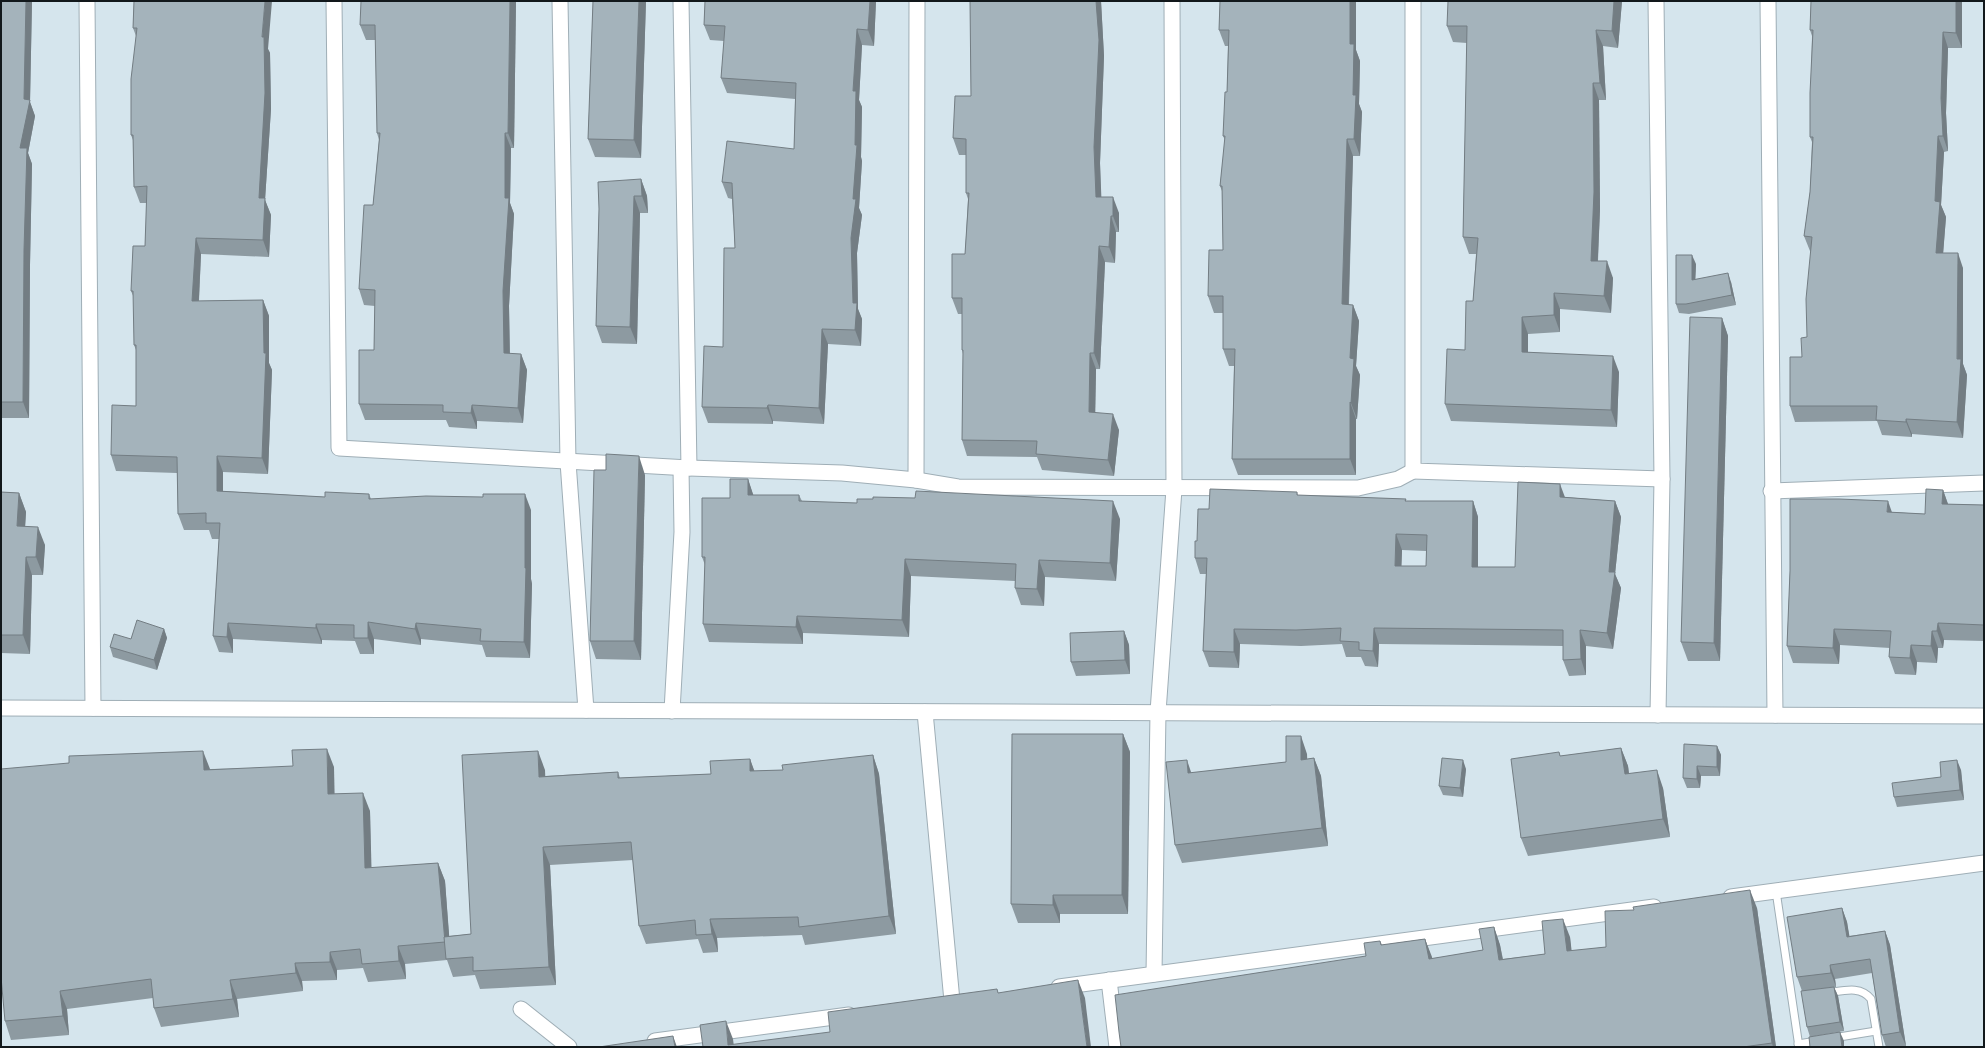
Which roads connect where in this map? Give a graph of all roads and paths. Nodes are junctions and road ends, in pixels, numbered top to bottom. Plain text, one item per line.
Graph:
1 (87, 1) edge
2 (334, 1) edge
3 (560, 1) edge
4 (681, 1) edge
5 (917, 1) edge
6 (1172, 1) edge
7 (1413, 1) edge
8 (1656, 1) edge
9 (1768, 1) edge
10 (568, 462) junction
11 (685, 468) junction
12 (1413, 471) junction
13 (1662, 479) junction
14 (916, 480) junction
15 (1984, 483) edge
16 (1174, 489) junction
17 (1772, 491) junction
18 (1, 708) edge
19 (93, 708) junction
20 (586, 710) junction
21 (672, 711) junction
22 (1779, 711) junction
23 (925, 712) junction
24 (1158, 712) junction
25 (1658, 715) junction
26 (1984, 716) edge
27 (1984, 863) edge
28 (1776, 891) junction
29 (1713, 899) edge
30 (1666, 906) edge
31 (1154, 974) junction
32 (1109, 980) junction
33 (1046, 988) edge
34 (1821, 994) edge
35 (967, 999) edge
36 (952, 1001) junction
37 (936, 1003) edge
38 (521, 1009) dead end
39 (866, 1012) edge
40 (1876, 1031) junction
41 (640, 1043) edge
42 (1798, 1046) edge
43 (570, 1047) edge
44 (1117, 1047) edge
45 (1879, 1047) edge

1 - 19 street
2 - 10 street
3 - 10 street
4 - 11 street
5 - 14 street
6 - 16 street
7 - 12 street
8 - 13 street
9 - 17 street
10 - 11 street
10 - 20 street
11 - 14 street
11 - 21 street
12 - 13 street
12 - 16 street
13 - 25 street
14 - 16 street
15 - 17 street
16 - 24 street
17 - 22 street
18 - 19 street
19 - 20 street
20 - 21 street
21 - 23 street
22 - 25 street
22 - 26 street
23 - 24 street
23 - 36 street
24 - 25 street
24 - 31 street
27 - 28 street
28 - 29 street
28 - 42 lane
30 - 31 street
31 - 32 street
32 - 33 street
32 - 44 street
34 - 40 lane
35 - 36 street
36 - 37 street
38 - 43 street
39 - 41 street
40 - 42 lane
40 - 45 lane

